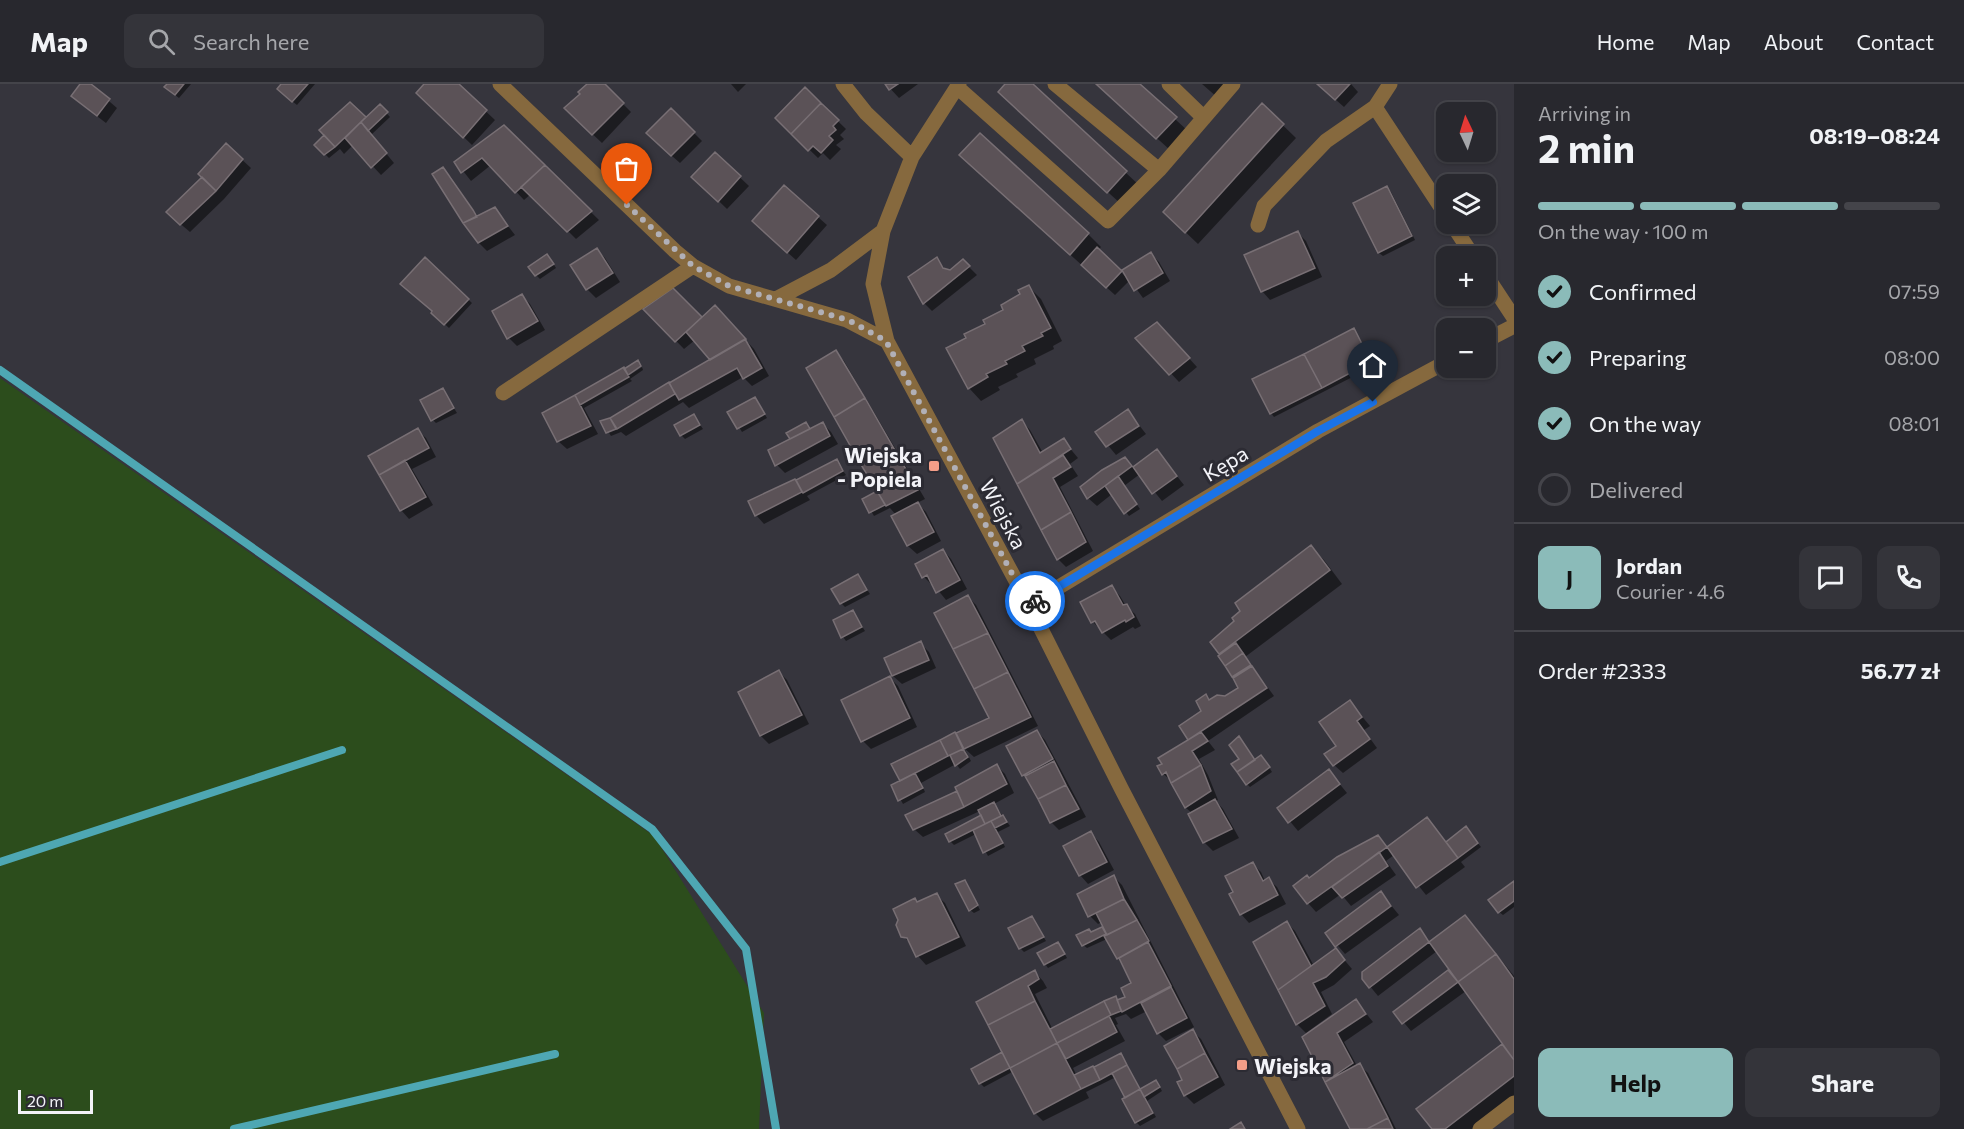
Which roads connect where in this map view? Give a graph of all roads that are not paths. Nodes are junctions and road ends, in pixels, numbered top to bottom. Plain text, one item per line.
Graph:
1 (500, 84) edge
2 (843, 84) edge
3 (1055, 84) edge
4 (1169, 84) edge
5 (1233, 84) edge
6 (1390, 84) edge
7 (958, 85) edge
8 (1375, 107) junction
9 (1204, 118) junction
10 (912, 157) junction
11 (1159, 170) junction
12 (1436, 200) edge
13 (1257, 225) dead end
14 (883, 231) junction
15 (693, 266) junction
16 (1496, 291) edge
17 (776, 299) junction
18 (1514, 318) edge
19 (1514, 326) edge
20 (1496, 335) edge
21 (886, 341) junction
22 (1436, 367) edge
23 (502, 393) dead end
24 (1029, 605) junction
25 (1514, 1103) edge
26 (1298, 1129) edge
27 (1480, 1129) edge

1 - 15 street
2 - 10 street
3 - 11 street
4 - 9 street
5 - 9 street
6 - 8 street
7 - 10 street, Wiejska
7 - 11 street
8 - 12 street
8 - 13 street
9 - 11 street
10 - 14 street, Wiejska
14 - 17 street
14 - 21 street, Wiejska
15 - 17 street
15 - 23 street
16 - 18 street
17 - 21 street
19 - 20 street
21 - 24 street, Wiejska
22 - 24 street, Kępa
24 - 26 street, Wiejska
25 - 27 street

